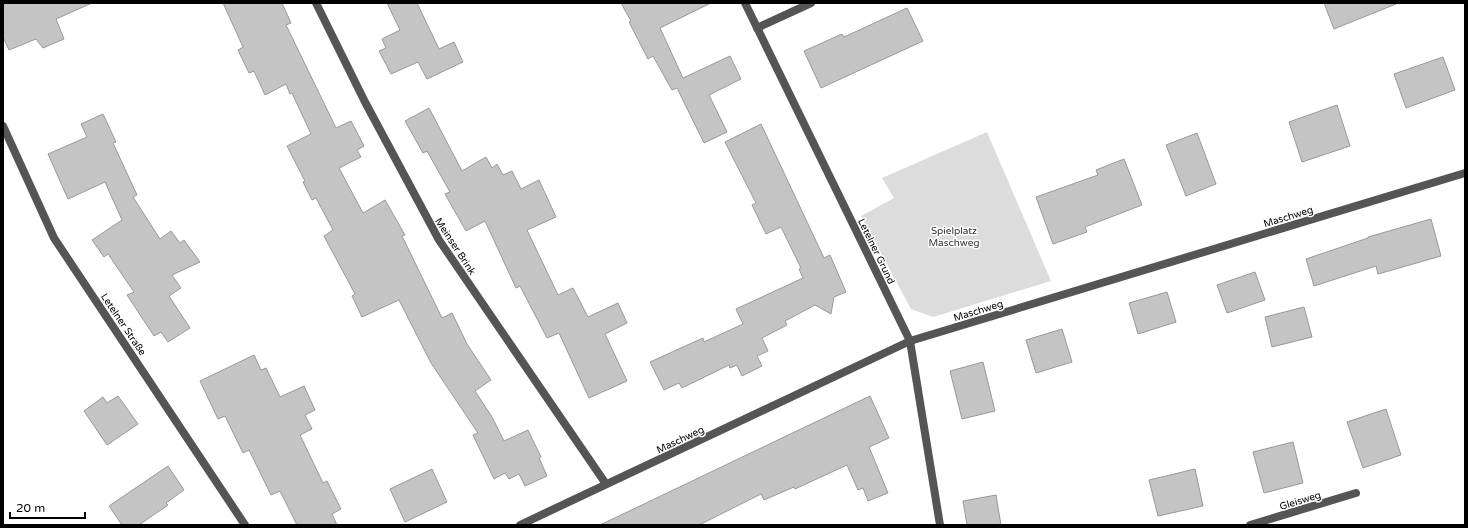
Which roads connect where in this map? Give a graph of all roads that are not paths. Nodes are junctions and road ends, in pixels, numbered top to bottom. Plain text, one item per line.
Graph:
1 (316, 3) edge
2 (745, 3) edge
3 (811, 3) edge
4 (757, 28) junction
5 (3, 126) edge
6 (1465, 173) edge
7 (910, 341) junction
8 (606, 484) junction
9 (1356, 493) dead end
10 (245, 525) edge
11 (520, 525) edge
12 (940, 525) edge
13 (1250, 525) edge

1 - 8 street, Meinser Brink
2 - 4 street, Letelner Grund
3 - 4 street
4 - 7 street, Letelner Grund
5 - 10 street, Letelner Straße
6 - 7 street, Maschweg
7 - 8 street, Maschweg
7 - 12 street, Letelner Grund
8 - 11 street, Maschweg
9 - 13 street, Gleisweg

